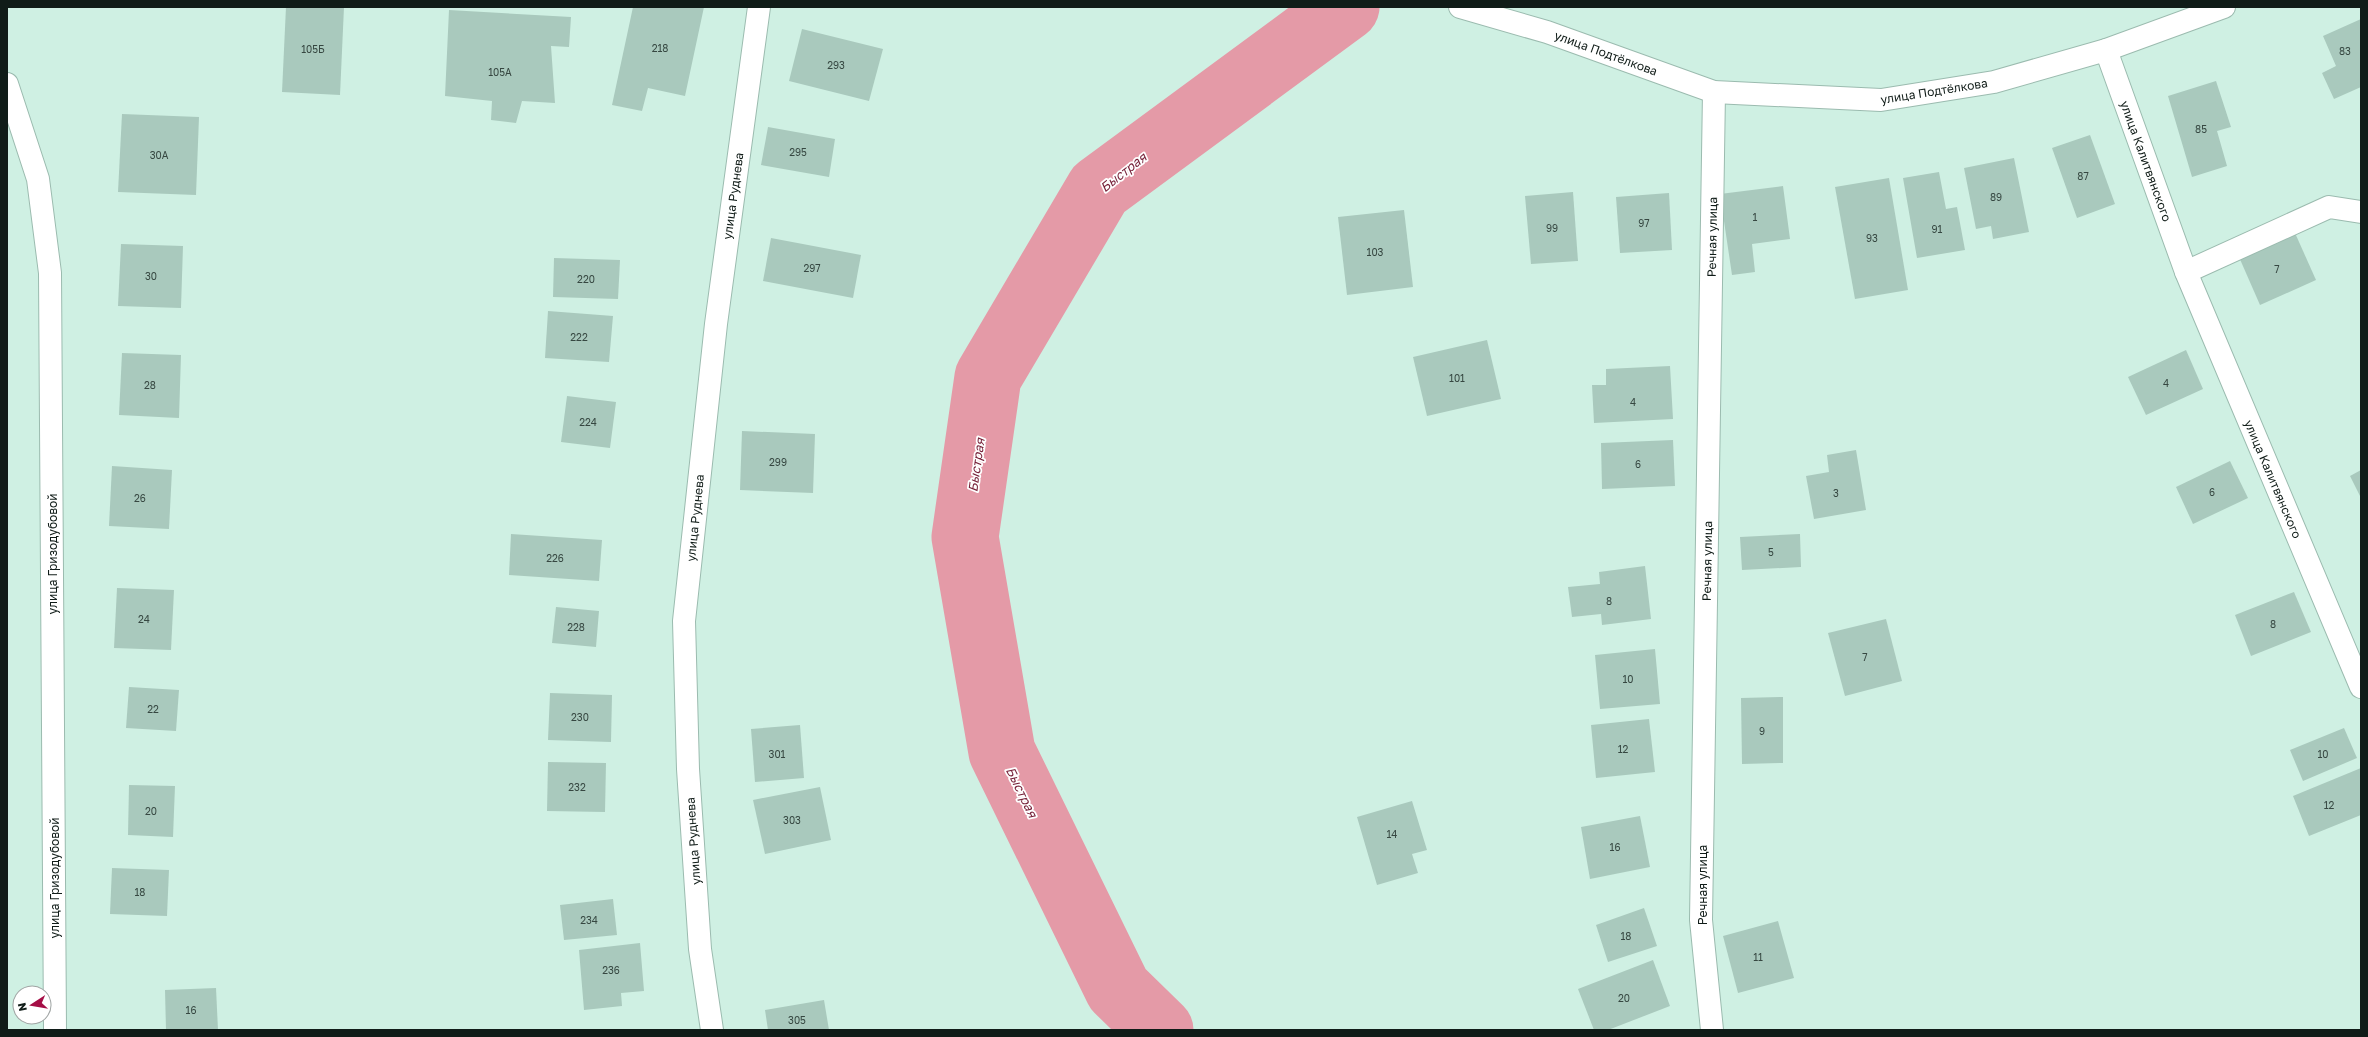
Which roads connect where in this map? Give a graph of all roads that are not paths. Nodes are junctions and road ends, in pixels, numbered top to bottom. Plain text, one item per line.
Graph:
1 (759, 7) edge
2 (1460, 7) edge
3 (2224, 7) edge
4 (2106, 50) junction
5 (7, 84) edge
6 (1714, 92) junction
7 (2361, 212) edge
8 (2186, 272) junction
9 (2361, 686) edge
10 (55, 1030) edge
11 (712, 1030) edge
12 (1712, 1030) edge

1 - 11 street, улица Руднева
2 - 6 street, улица Подтёлкова
3 - 4 street, улица Подтёлкова
4 - 6 street, улица Подтёлкова
4 - 8 street, улица Калитвянского
5 - 10 street, улица Гризодубовой
6 - 12 street, Речная улица
7 - 8 street
8 - 9 street, улица Калитвянского

